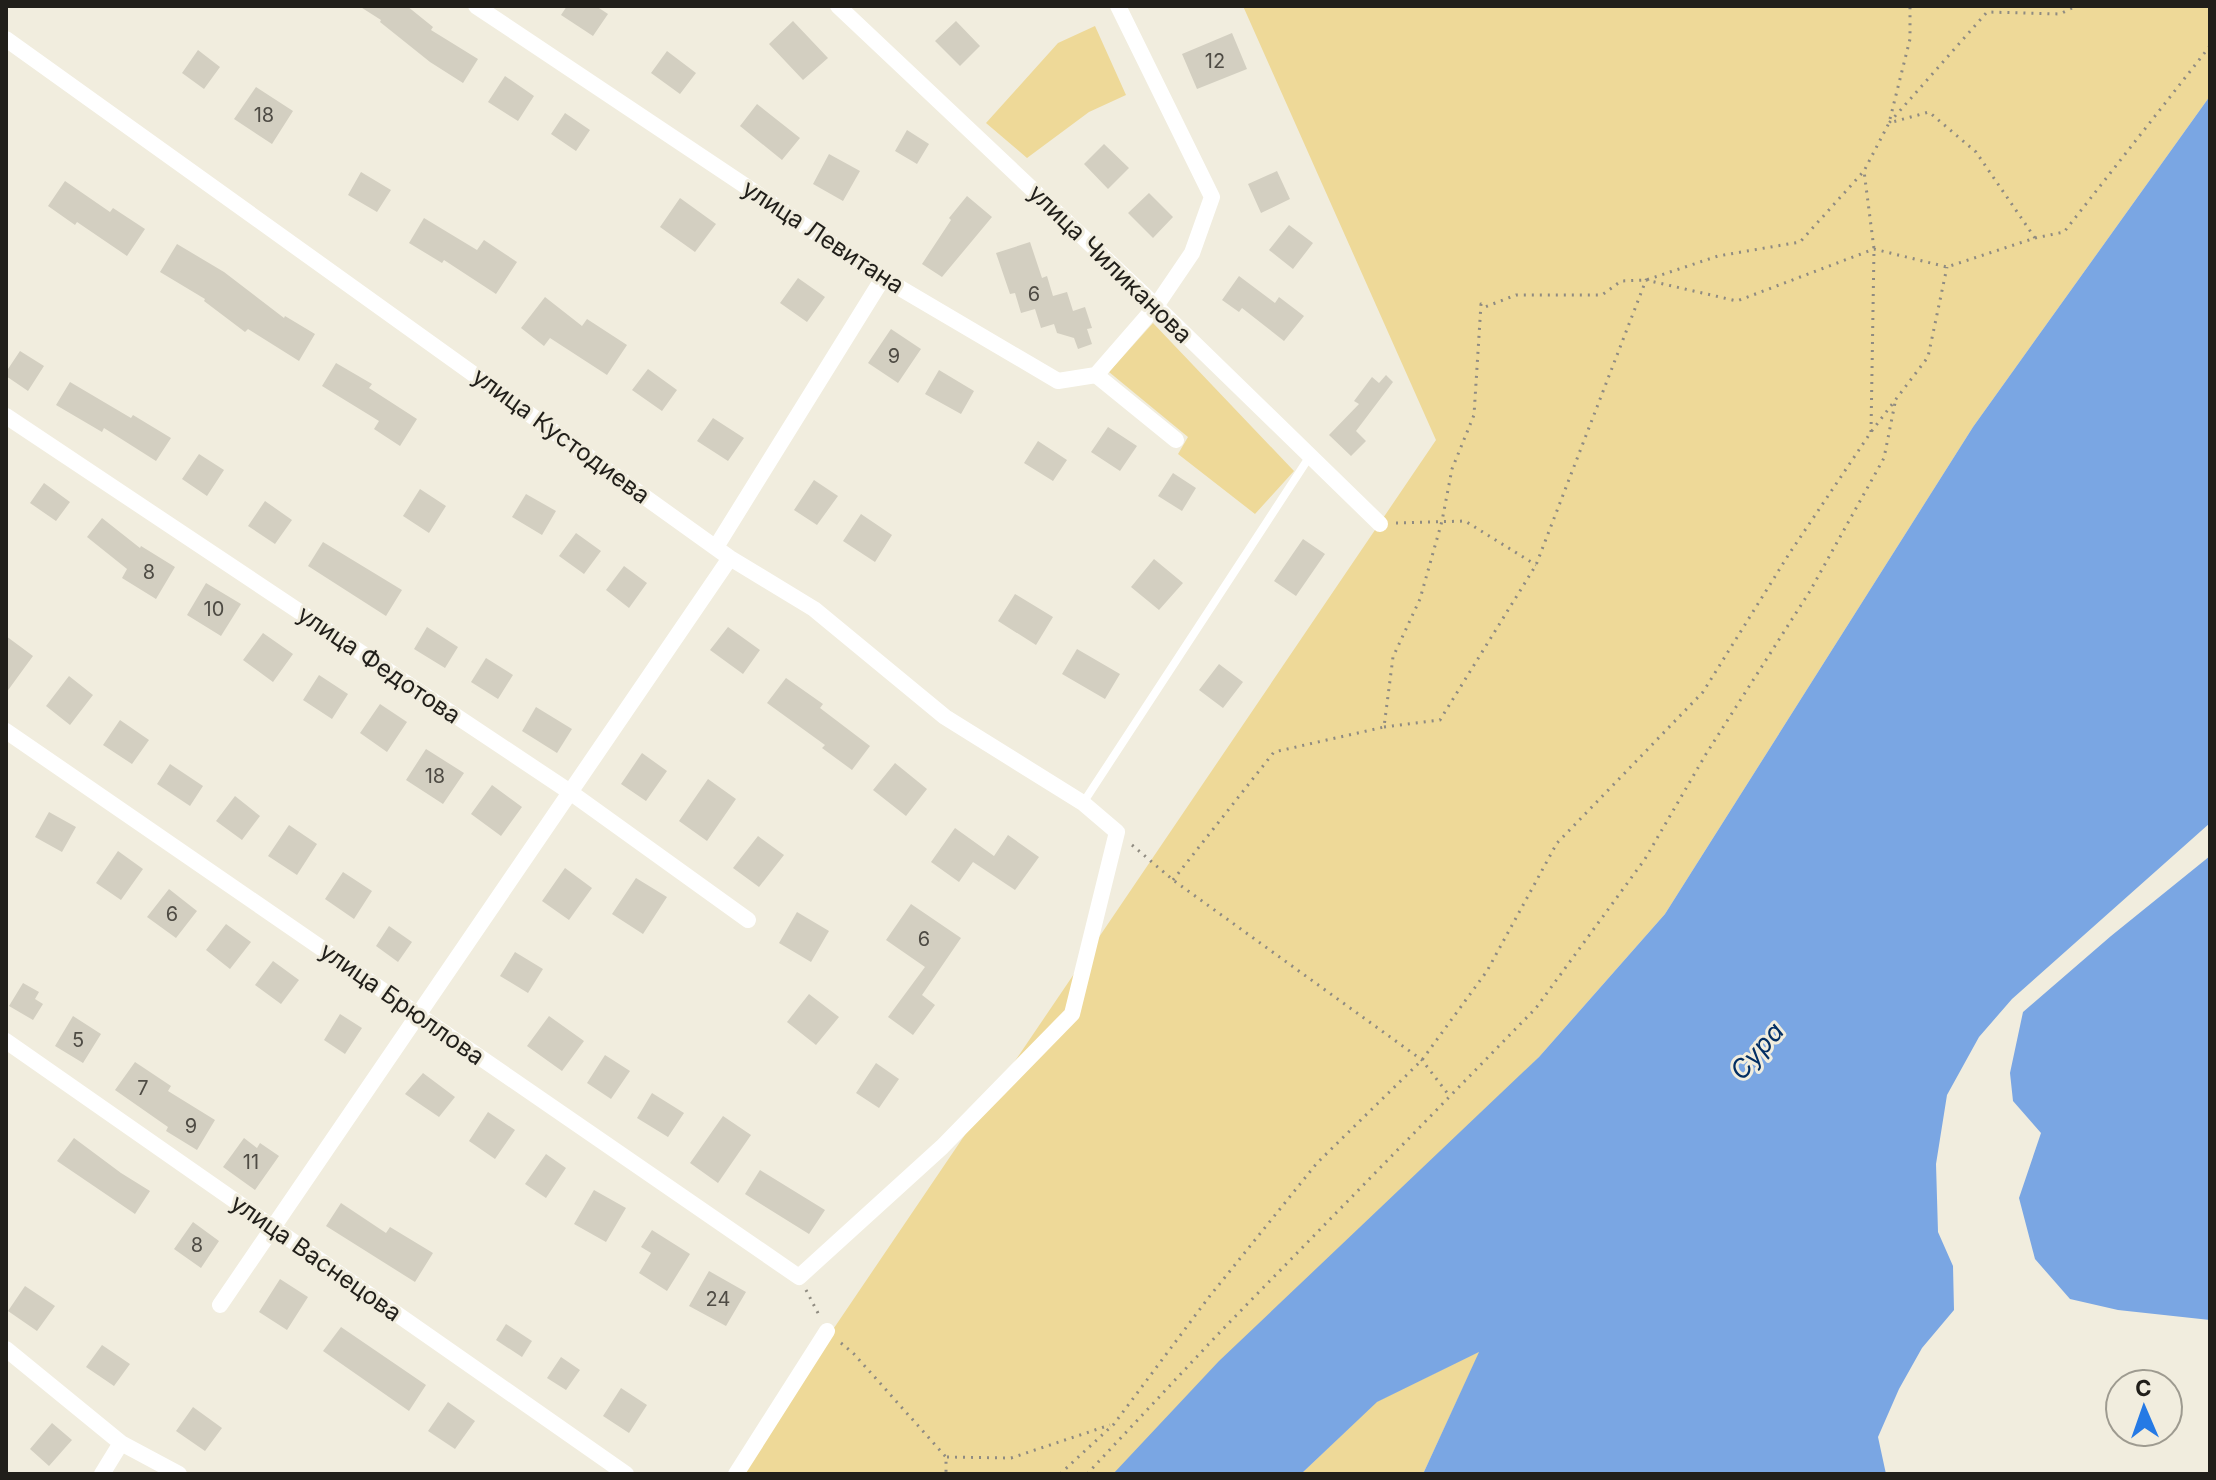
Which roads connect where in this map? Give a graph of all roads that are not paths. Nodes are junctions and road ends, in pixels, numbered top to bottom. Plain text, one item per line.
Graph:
1 (476, 6) edge
2 (838, 6) edge
3 (1118, 6) edge
4 (6, 39) edge
5 (883, 278) junction
6 (1156, 306) junction
7 (1096, 375) junction
8 (6, 416) edge
9 (1176, 440) dead end
10 (1310, 456) junction
11 (1380, 524) road end
12 (716, 547) junction
13 (730, 558) junction
14 (6, 731) edge
15 (570, 792) junction
16 (1083, 803) junction
17 (748, 920) dead end
18 (418, 1015) junction
19 (6, 1041) edge
20 (273, 1228) junction
21 (799, 1277) joint
22 (220, 1305) dead end
23 (827, 1331) road end
24 (6, 1349) edge
25 (121, 1443) junction
26 (102, 1474) edge
27 (179, 1474) edge
28 (626, 1474) edge
29 (736, 1474) edge

1 - 5 street, улица Левитана
2 - 6 street, улица Чиликанова
3 - 6 street
4 - 12 street, улица Кустодиева
5 - 7 street, улица Левитана
5 - 12 street
6 - 7 street
6 - 10 street, улица Чиликанова
7 - 9 street
8 - 15 street, улица Федотова
10 - 11 street, улица Чиликанова
10 - 16 lane
12 - 13 street, улица Кустодиева
13 - 15 street
13 - 16 street, улица Кустодиева
14 - 18 street, улица Брюллова
15 - 17 street, улица Федотова
15 - 18 street
16 - 21 street, улица Кустодиева
18 - 20 street
18 - 21 street, улица Брюллова
19 - 20 street, улица Васнецова
20 - 22 street
20 - 28 street, улица Васнецова
23 - 29 street
24 - 25 street
25 - 26 street
25 - 27 street

